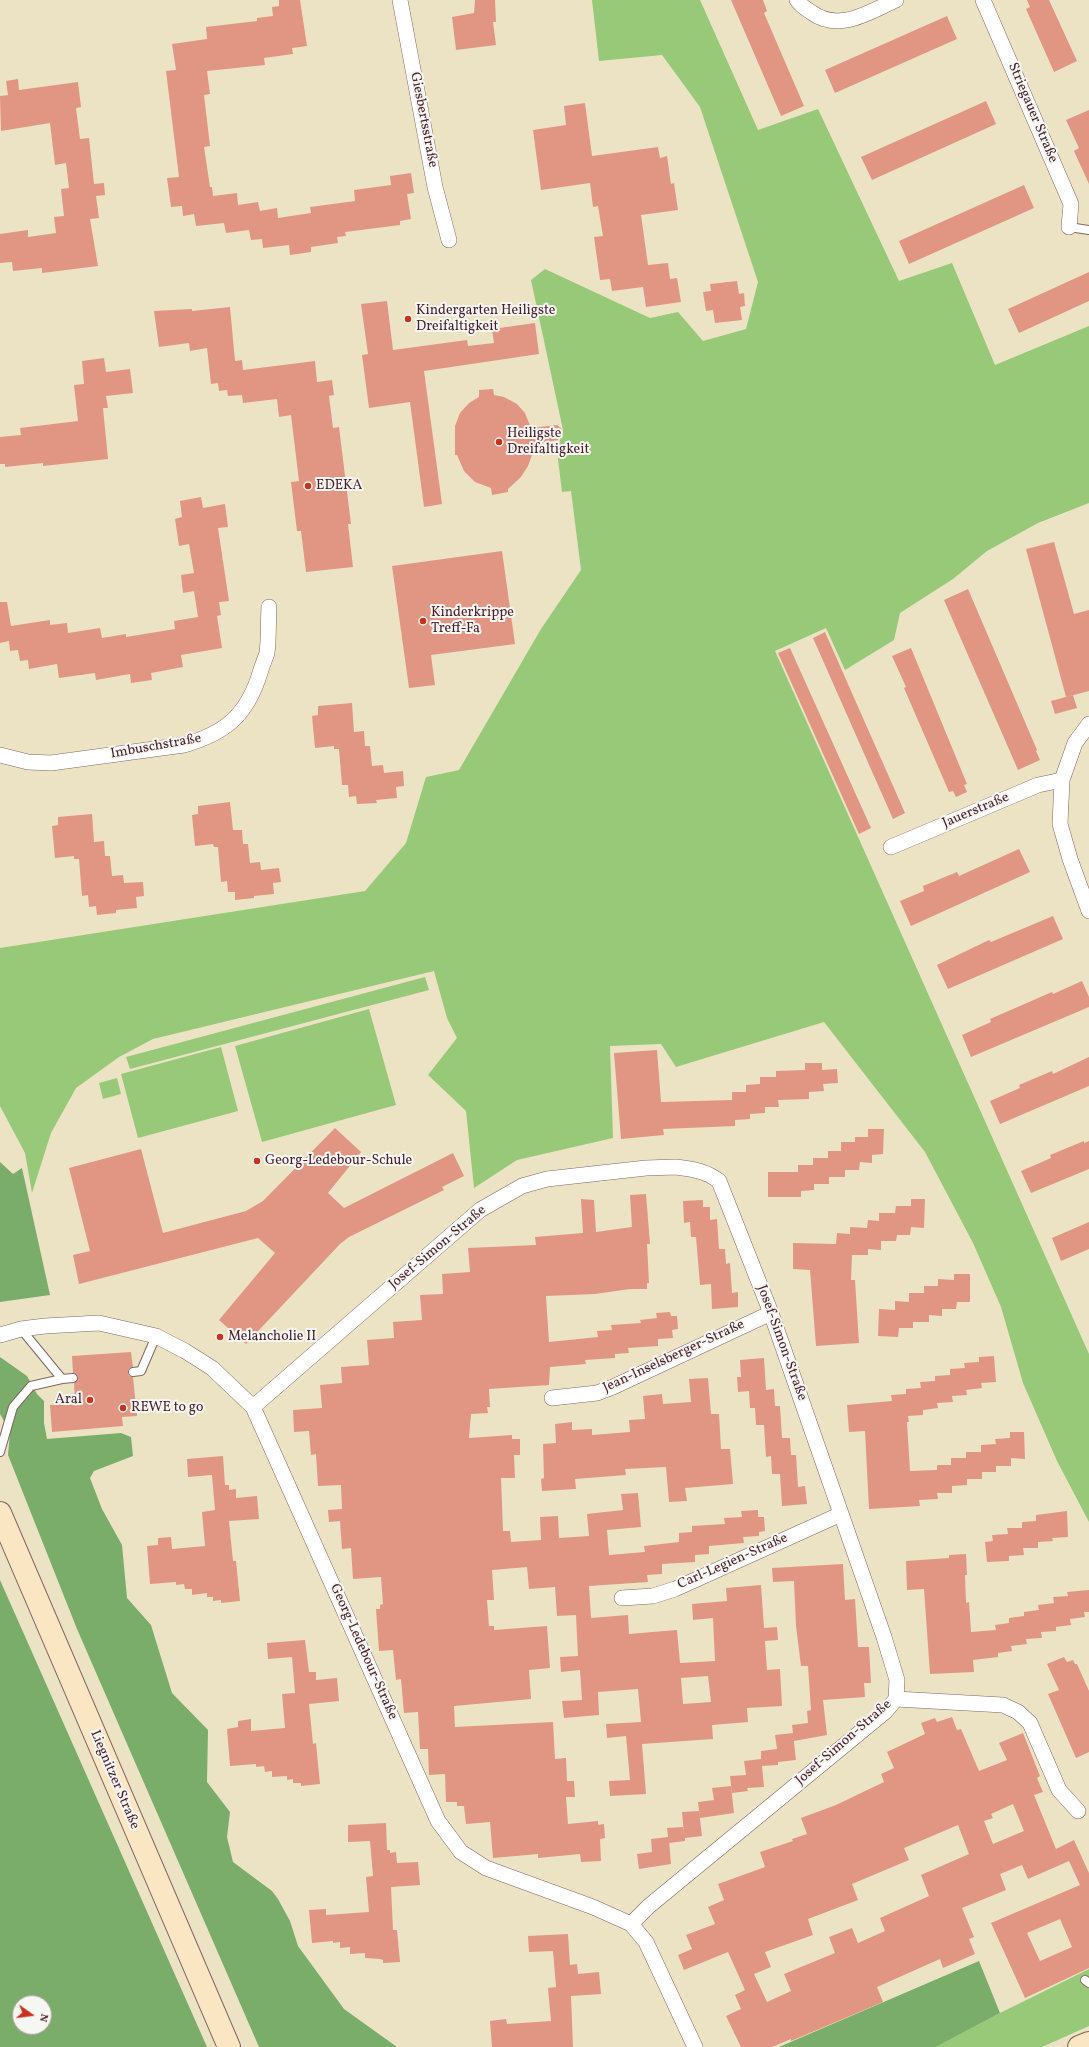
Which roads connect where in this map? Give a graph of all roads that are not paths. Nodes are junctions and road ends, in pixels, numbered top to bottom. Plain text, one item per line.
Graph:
1 (400, 0) edge
2 (797, 0) edge
3 (896, 0) edge
4 (983, 0) edge
5 (1069, 227) joint
6 (1089, 230) edge
7 (449, 240) dead end
8 (269, 607) dead end
9 (1089, 724) edge
10 (0, 755) edge
11 (1062, 780) junction
12 (891, 847) dead end
13 (1089, 911) edge
14 (771, 1313) junction
15 (21, 1329) junction
16 (0, 1335) edge
17 (156, 1336) junction
18 (133, 1372) dead end
19 (73, 1378) dead end
20 (62, 1379) junction
21 (552, 1398) dead end
22 (254, 1407) junction
23 (0, 1452) edge
24 (0, 1513) edge
25 (841, 1514) junction
26 (622, 1598) dead end
27 (896, 1699) junction
28 (1078, 1811) dead end
29 (631, 1924) junction
30 (1089, 2042) edge
31 (229, 2047) edge
32 (695, 2047) edge
33 (1079, 2047) edge

1 - 7 street, Giesbertsstraße
2 - 3 street
4 - 5 street, Striegauer Straße
5 - 6 lane
8 - 10 street, Imbuschstraße
9 - 11 street
11 - 12 street, Jauerstraße
11 - 13 street
14 - 21 street, Jean-Inselsberger-Straße
14 - 22 street, Josef-Simon-Straße
14 - 25 street, Josef-Simon-Straße
15 - 16 street, Georg-Ledebour-Straße
15 - 17 street, Georg-Ledebour-Straße
15 - 20 lane
17 - 18 lane
17 - 22 street, Georg-Ledebour-Straße
19 - 20 lane
20 - 23 lane
22 - 29 street, Georg-Ledebour-Straße
24 - 31 main road, Liegnitzer Straße
25 - 26 street, Carl-Legien-Straße
25 - 27 street, Josef-Simon-Straße
27 - 28 street
27 - 29 street, Josef-Simon-Straße
29 - 32 street, Georg-Ledebour-Straße
30 - 33 main road

